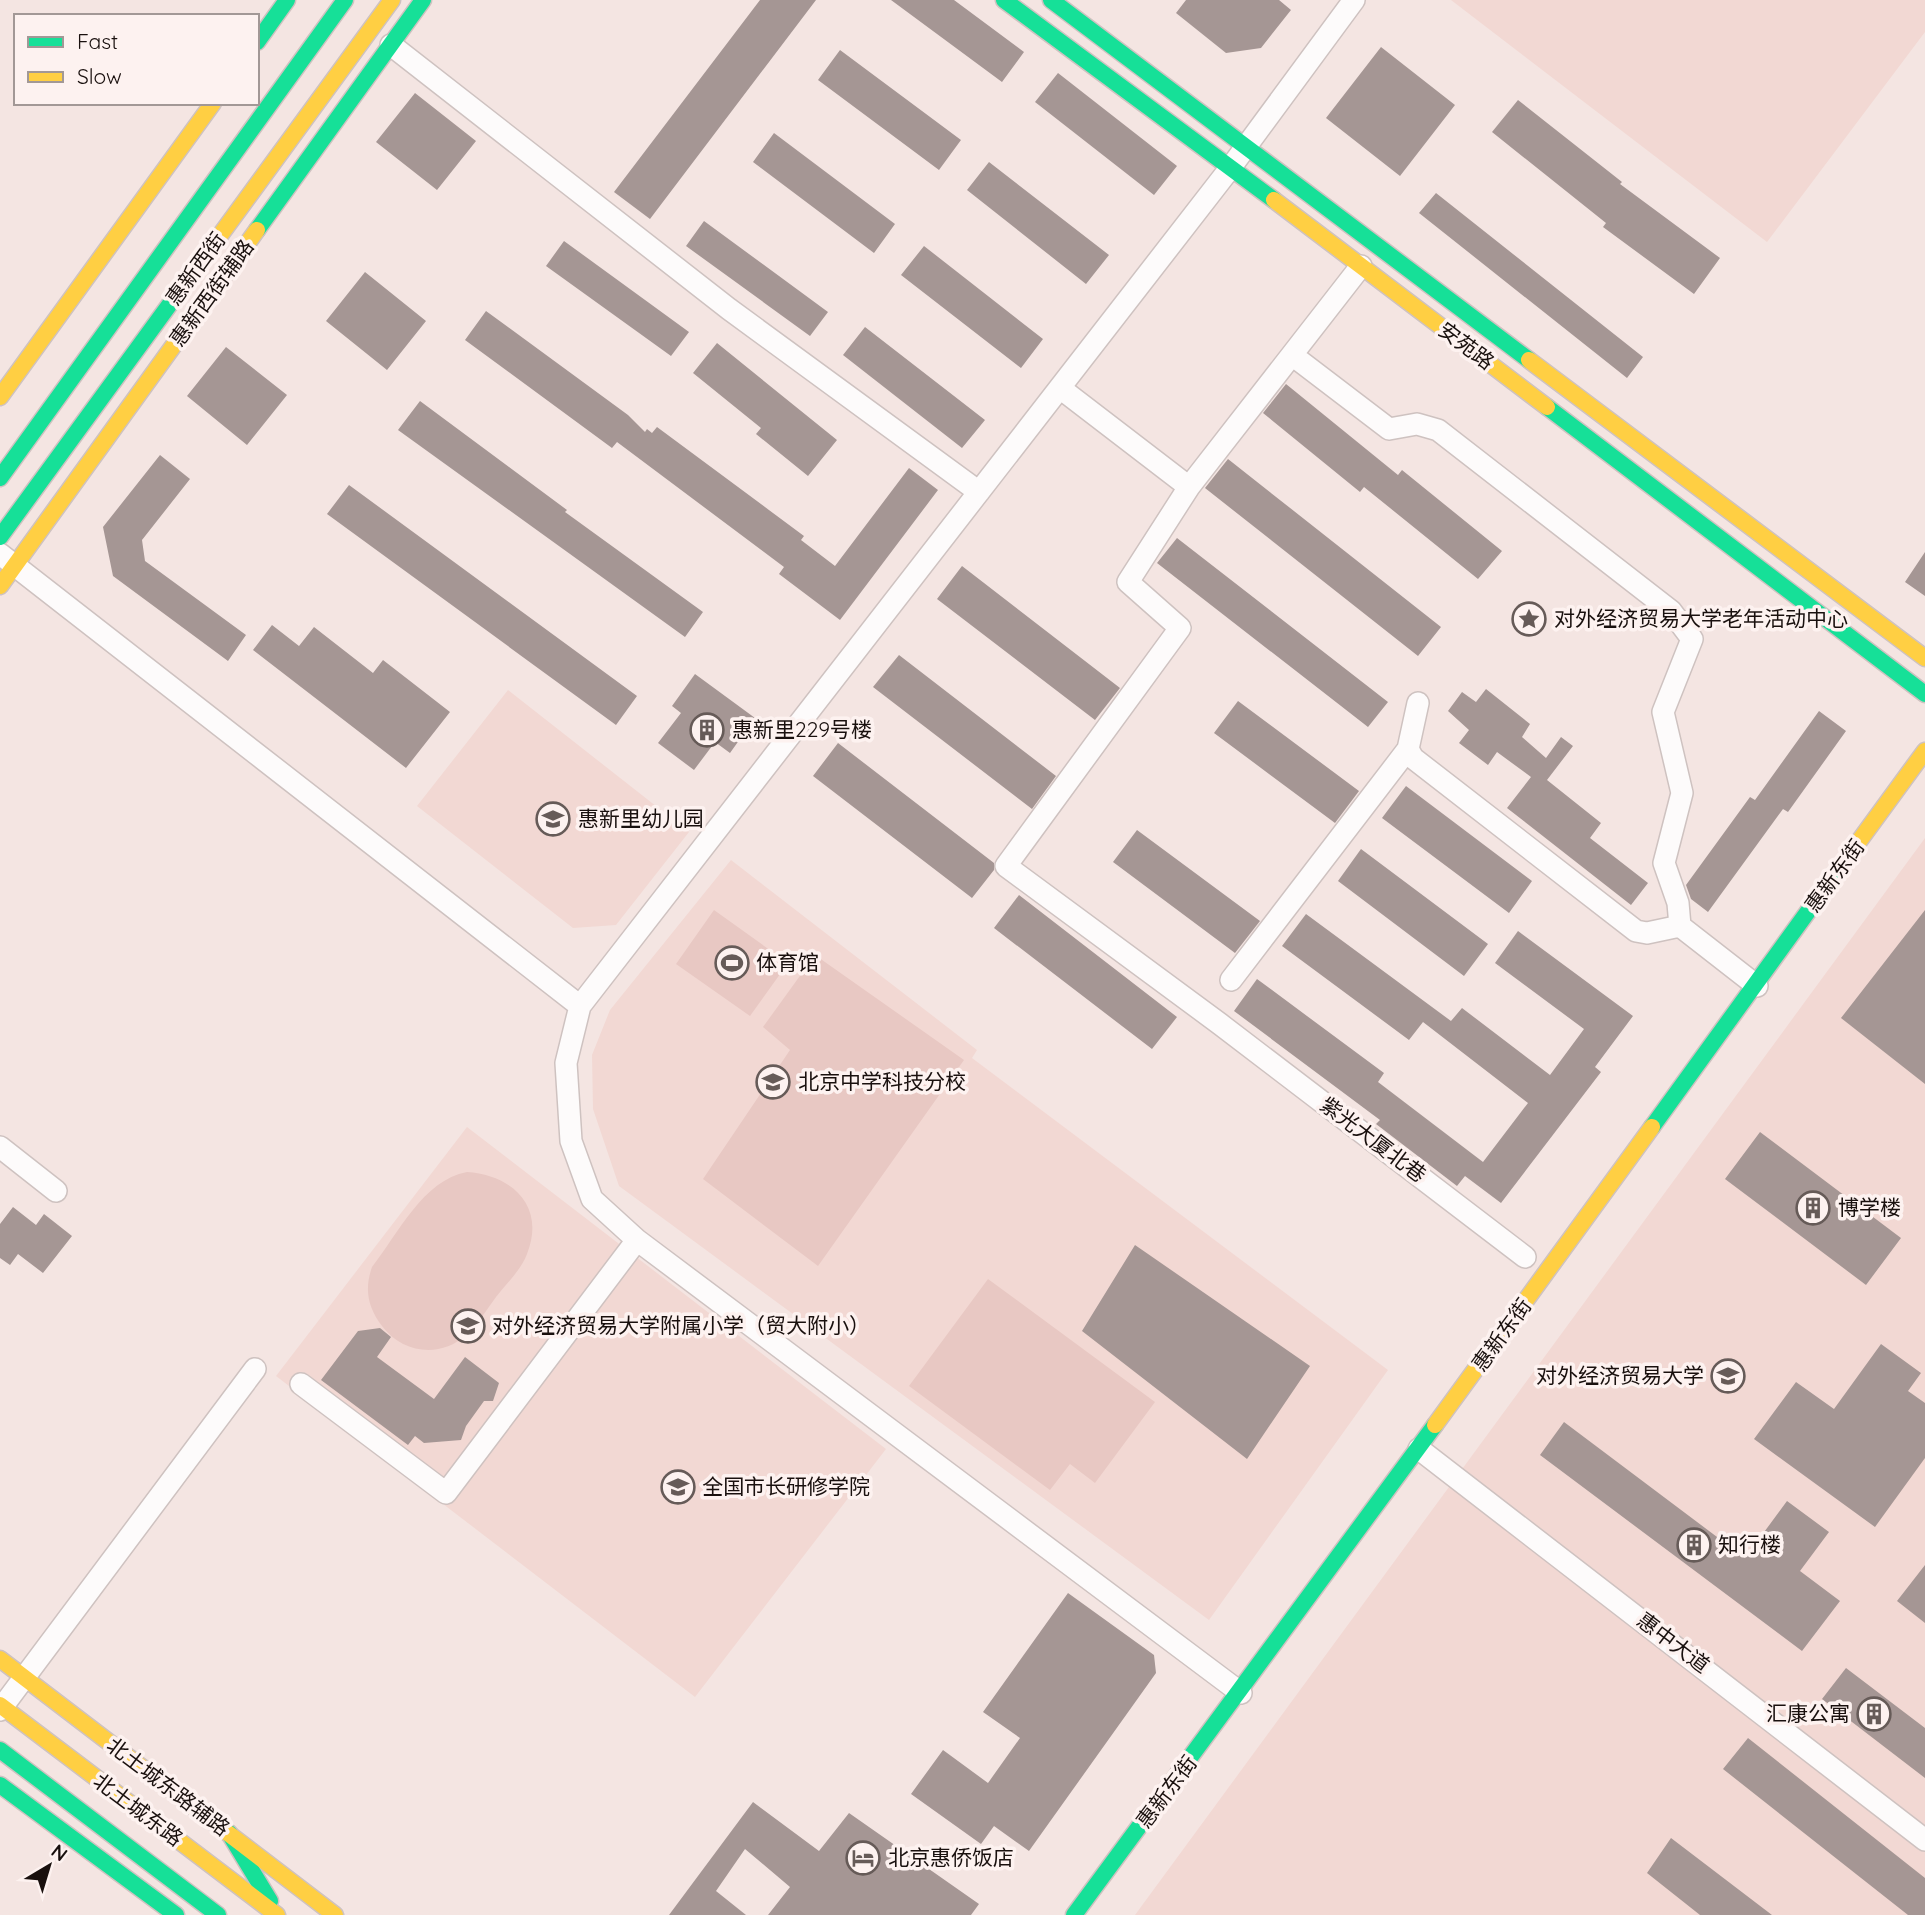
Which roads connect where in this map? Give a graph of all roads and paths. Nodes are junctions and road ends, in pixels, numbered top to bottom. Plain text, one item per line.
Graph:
1 (287, 0) edge
2 (345, 0) edge
3 (392, 0) edge
4 (424, 0) edge
5 (1004, 0) edge
6 (1051, 0) edge
7 (1354, 0) edge
8 (259, 39) edge
9 (391, 45) junction
10 (212, 105) edge
11 (1245, 148) junction
12 (1231, 167) junction
13 (1361, 266) junction
14 (1292, 355) junction
15 (1060, 388) junction
16 (0, 397) edge
17 (0, 478) edge
18 (1189, 487) junction
19 (979, 492) junction
20 (0, 537) edge
21 (7, 560) edge
22 (0, 586) edge
23 (1925, 658) edge
24 (1925, 694) edge
25 (1418, 703) dead end
26 (1408, 749) junction
27 (1925, 751) edge
28 (1680, 926) junction
29 (1231, 980) dead end
30 (1757, 986) junction
31 (580, 1006) junction
32 (0, 1147) edge
33 (56, 1191) dead end
34 (637, 1240) junction
35 (1525, 1257) dead end
36 (256, 1369) dead end
37 (300, 1384) dead end
38 (1419, 1449) junction
39 (0, 1659) edge
40 (25, 1678) junction
41 (1241, 1693) junction
42 (1, 1707) edge
43 (0, 1750) edge
44 (0, 1785) edge
45 (229, 1833) junction
46 (1925, 1840) edge
47 (176, 1915) edge
48 (218, 1915) edge
49 (278, 1915) edge
50 (335, 1915) edge
51 (1074, 1915) edge

1 - 8 main road
2 - 17 main road, 惠新西街
3 - 20 main road, 惠新西街
4 - 9 main road, 惠新西街辅路
5 - 12 main road, 安苑路
6 - 11 main road, 安苑路
7 - 11 street
9 - 19 street
9 - 21 main road, 惠新西街辅路
10 - 16 main road
11 - 12 street
11 - 23 main road, 安苑路
12 - 13 main road, 安苑路
12 - 15 street
13 - 14 street
13 - 24 main road, 安苑路
14 - 18 street
14 - 28 street
15 - 18 street
15 - 19 street
18 - 35 street, 紫光大厦北巷
19 - 31 street
21 - 22 main road, 惠新西街辅路
21 - 31 street
25 - 26 street
26 - 28 street
26 - 29 street
27 - 30 main road, 惠新东街
28 - 30 street
30 - 38 main road, 惠新东街
31 - 34 street
32 - 33 street
34 - 37 street
34 - 41 street
36 - 40 street
38 - 41 main road, 惠新东街
38 - 46 street, 惠中大道
39 - 40 main road, 北土城东路辅路
40 - 42 street
40 - 45 main road, 北土城东路辅路
41 - 51 main road, 惠新东街
42 - 49 main road, 北土城东路
43 - 48 main road, 北土城东路
44 - 47 main road
45 - 49 main road
45 - 50 main road, 北土城东路辅路

